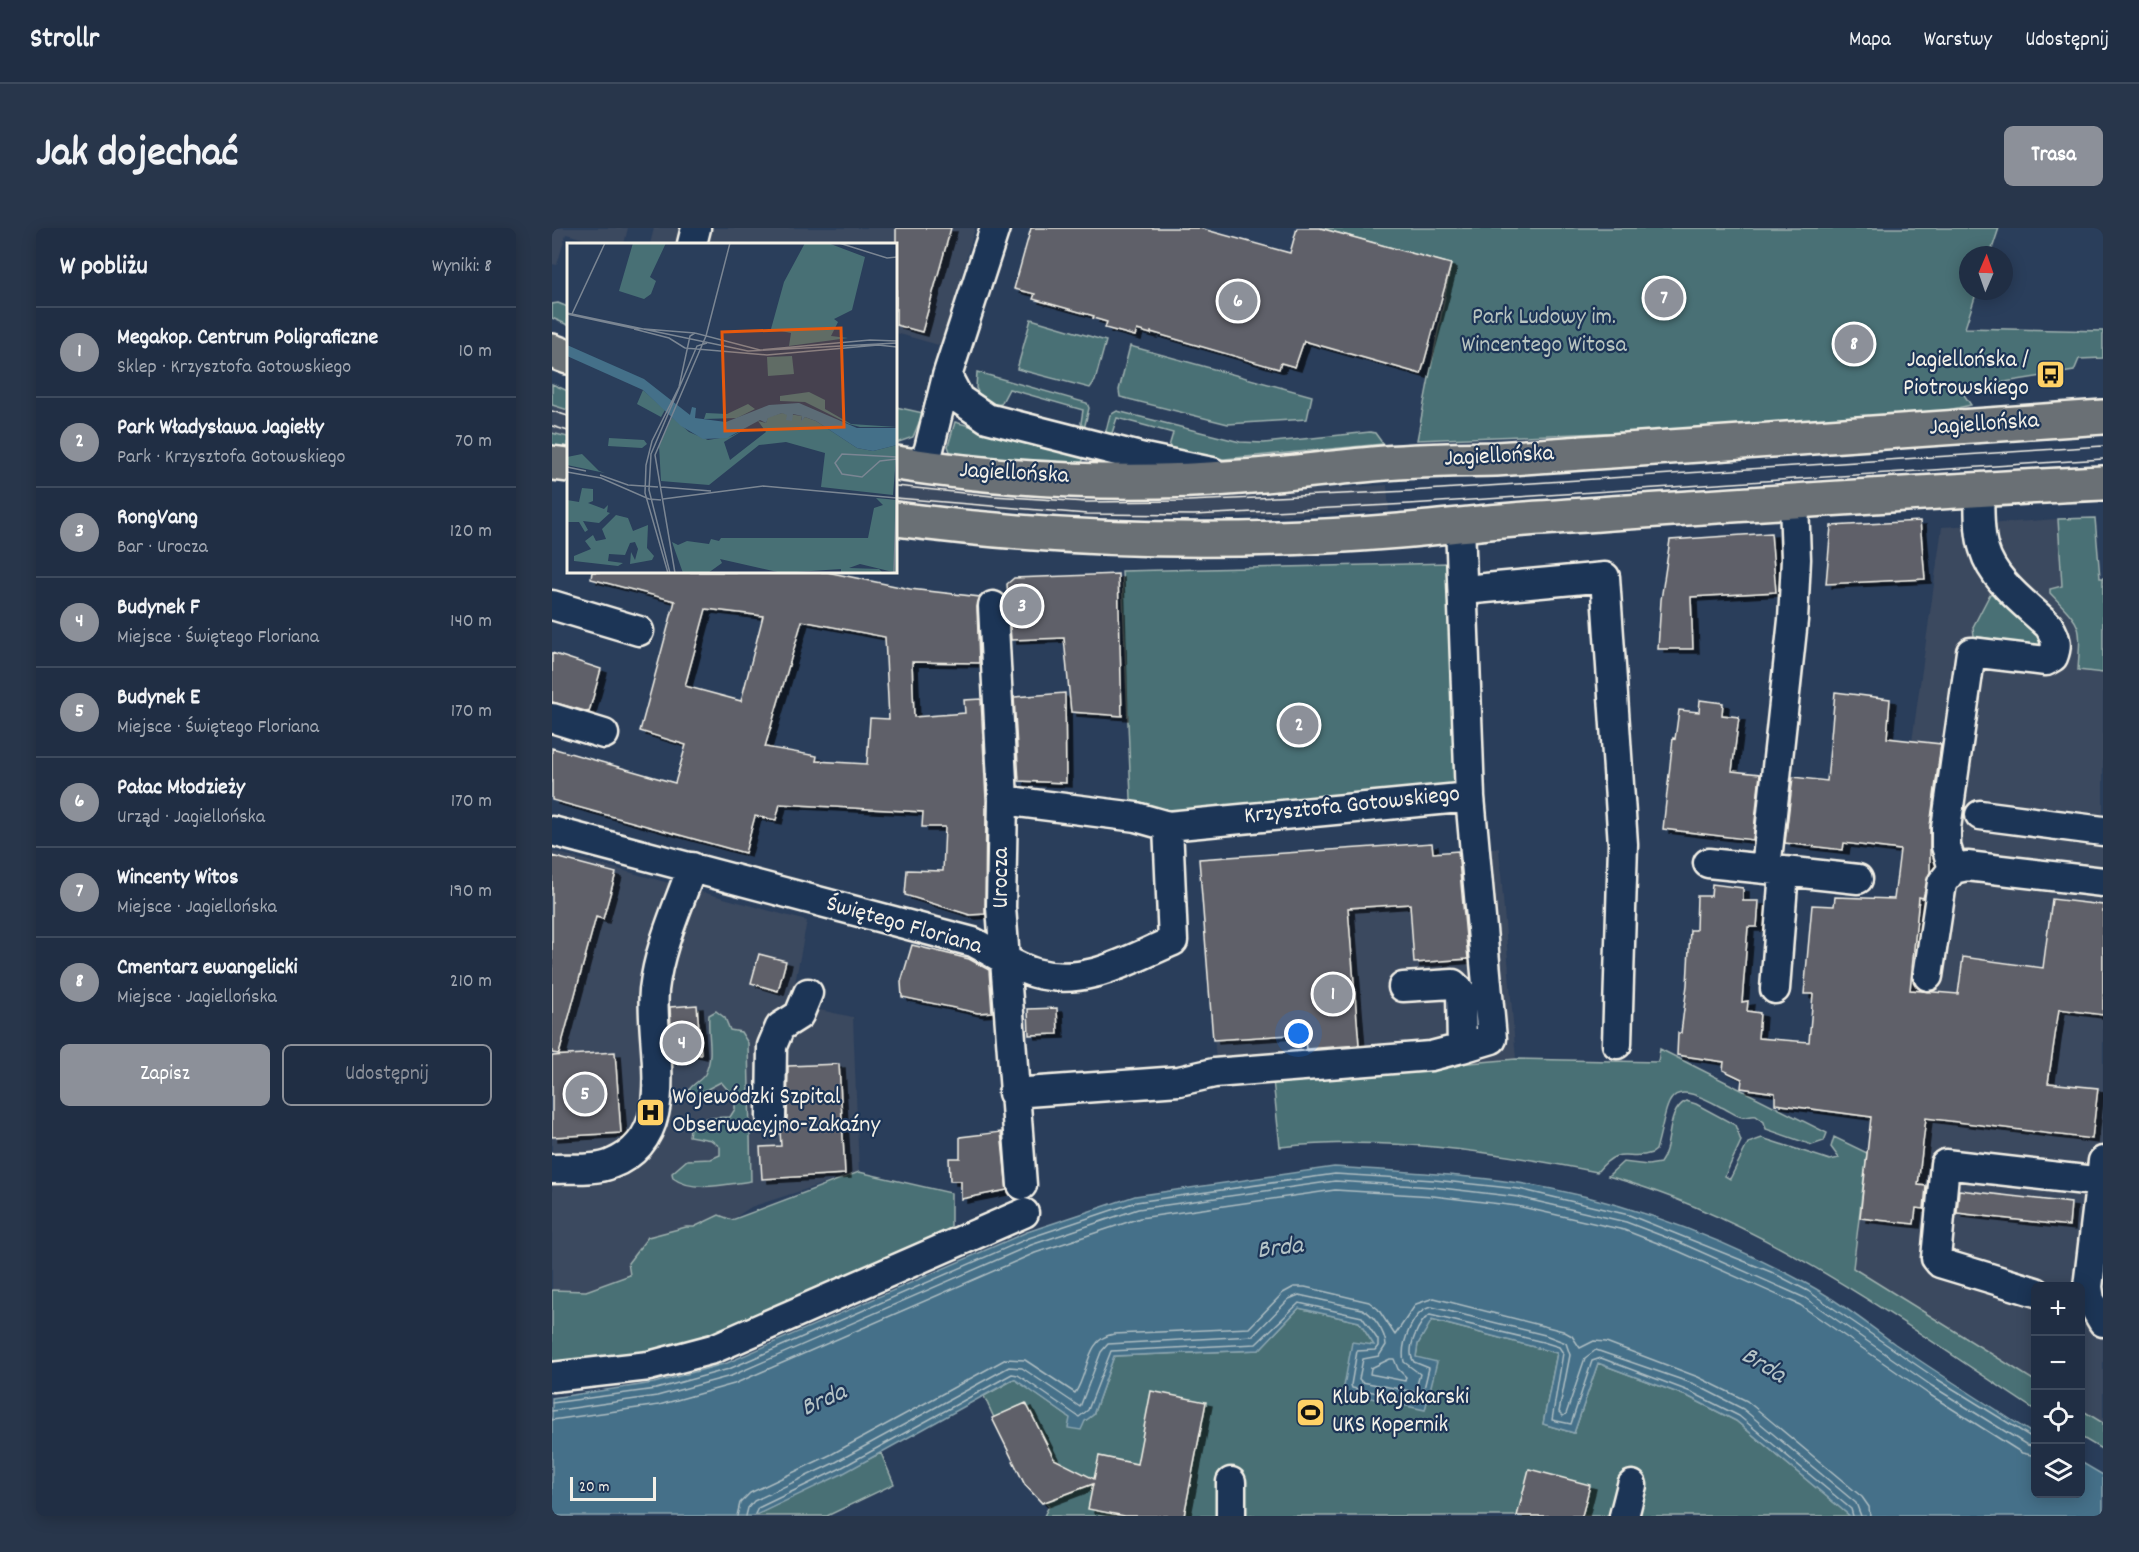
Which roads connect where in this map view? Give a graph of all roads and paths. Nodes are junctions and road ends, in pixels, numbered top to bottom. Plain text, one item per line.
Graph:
1 (696, 228) edge
2 (994, 228) edge
3 (692, 243) edge
4 (552, 351) edge
5 (567, 357) edge
6 (947, 376) junction
7 (2103, 417) edge
8 (552, 464) edge
9 (903, 464) edge
10 (567, 465) edge
11 (1240, 477) junction
12 (2103, 483) edge
13 (1979, 489) junction
14 (1794, 501) junction
15 (897, 519) edge
16 (1460, 524) junction
17 (1464, 591) junction
18 (552, 605) edge
19 (993, 606) dead end
20 (639, 631) dead end
21 (552, 718) edge
22 (604, 734) dead end
23 (1470, 797) junction
24 (1003, 800) junction
25 (1980, 815) dead end
26 (1168, 826) junction
27 (552, 831) edge
28 (2103, 831) edge
29 (1708, 863) dead end
30 (692, 867) junction
31 (1953, 869) junction
32 (1775, 870) junction
33 (1858, 879) dead end
34 (2103, 882) edge
35 (1004, 957) junction
36 (1928, 976) dead end
37 (1403, 987) dead end
38 (1774, 988) dead end
39 (808, 993) dead end
40 (1617, 1044) dead end
41 (1462, 1048) junction
42 (1013, 1093) junction
43 (771, 1117) dead end
44 (552, 1169) edge
45 (2102, 1175) edge
46 (1022, 1185) dead end
47 (1024, 1213) dead end
48 (2031, 1290) edge
49 (2091, 1307) edge
50 (552, 1377) edge
51 (1231, 1482) dead end
52 (1632, 1485) dead end
53 (1231, 1516) edge
54 (1624, 1516) edge

1 - 3 street
2 - 6 street
4 - 5 main road
6 - 9 street
6 - 11 street
7 - 11 main road, Jagiellońska
8 - 10 main road
9 - 11 main road, Jagiellońska
12 - 13 main road
13 - 14 main road
13 - 31 street
14 - 16 main road
14 - 32 street
15 - 16 main road
16 - 17 street, Krzysztofa Gotowskiego
17 - 23 street, Krzysztofa Gotowskiego
17 - 40 street
18 - 20 street
19 - 24 street, Urocza
21 - 22 street
23 - 26 street, Krzysztofa Gotowskiego
23 - 41 street
24 - 26 street, Krzysztofa Gotowskiego
24 - 35 street, Urocza
25 - 28 street
26 - 35 street, Świętego Floriana
27 - 30 street, Świętego Floriana
29 - 32 street
30 - 35 street, Świętego Floriana
30 - 44 street
31 - 34 street
31 - 36 street
32 - 33 street
32 - 38 street
35 - 42 street, Urocza
37 - 41 street
39 - 43 street
41 - 42 street
42 - 46 street, Urocza
45 - 48 street
45 - 49 street
47 - 50 street
51 - 53 street
52 - 54 street

